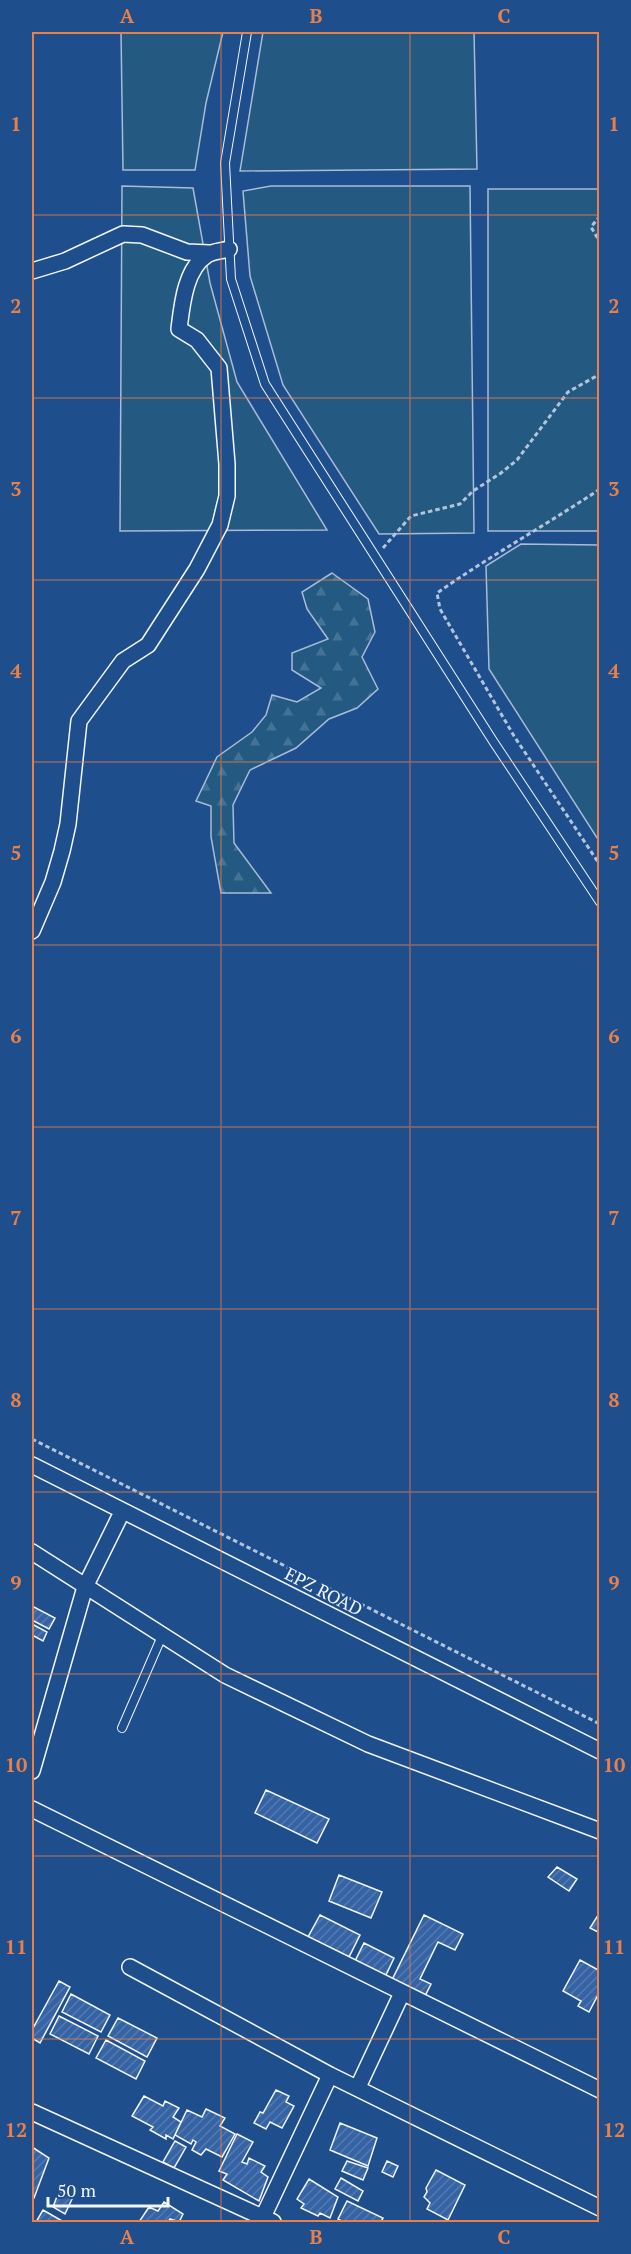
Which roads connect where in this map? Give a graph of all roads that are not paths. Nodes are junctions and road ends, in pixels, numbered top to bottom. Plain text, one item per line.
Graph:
1 (247, 32) edge
2 (229, 249) junction
3 (209, 253) junction
4 (32, 271) edge
5 (600, 903) edge
6 (32, 931) edge
7 (32, 1466) edge
8 (122, 1512) junction
9 (32, 1552) edge
10 (85, 1587) junction
11 (162, 1636) junction
12 (122, 1728) dead end
13 (600, 1751) edge
14 (32, 1771) edge
15 (32, 1809) edge
16 (600, 1831) edge
17 (130, 1967) dead end
18 (402, 1993) junction
19 (330, 2075) junction
20 (358, 2087) junction
21 (600, 2090) edge
22 (32, 2112) edge
23 (600, 2208) edge
24 (268, 2220) edge

1 - 2 lane
2 - 3 street
2 - 5 lane
3 - 4 street
3 - 6 street
7 - 8 street, EPZ ROAD
8 - 10 street
8 - 13 street, EPZ ROAD
9 - 10 street
10 - 11 street
10 - 14 street
11 - 12 lane
11 - 16 street
15 - 18 street
17 - 19 street
18 - 20 street
18 - 21 street
19 - 20 street
19 - 24 street
20 - 23 street
22 - 24 street

